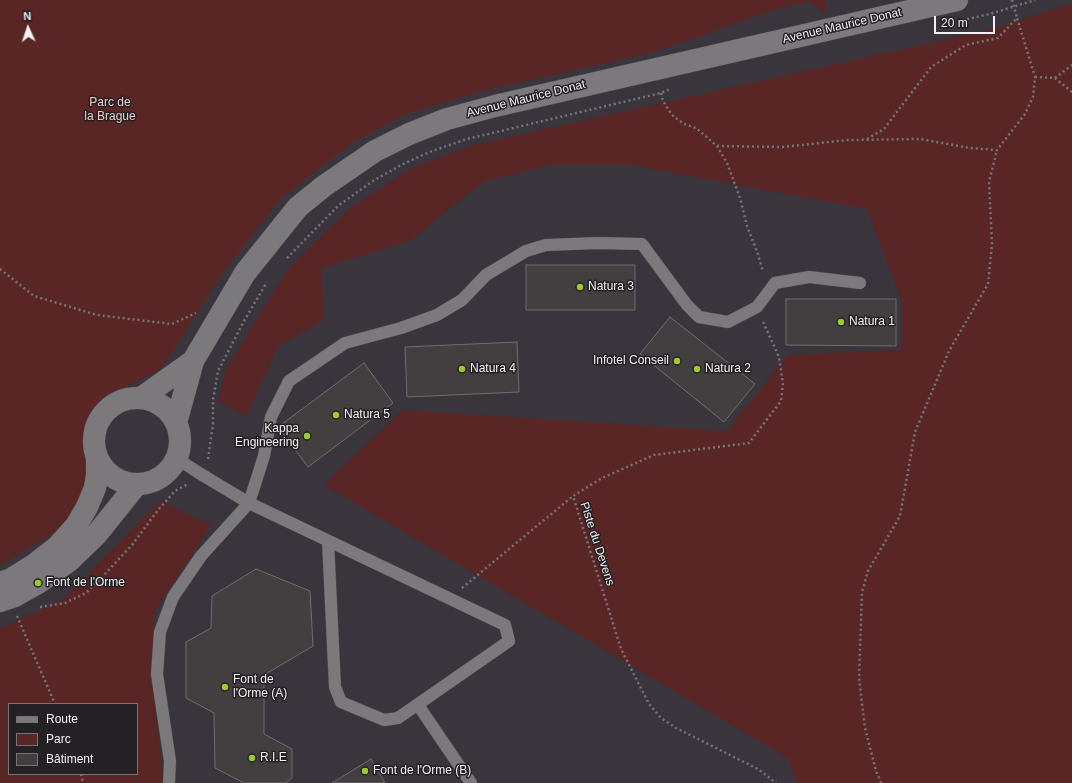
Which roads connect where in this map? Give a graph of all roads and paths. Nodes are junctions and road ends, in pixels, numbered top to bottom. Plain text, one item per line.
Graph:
1 (957, 0) edge
2 (1012, 0) edge
3 (1017, 18) junction
4 (1072, 65) edge
5 (655, 70) junction
6 (1035, 77) junction
7 (1055, 78) junction
8 (1072, 92) edge
9 (661, 93) junction
10 (865, 140) junction
11 (717, 146) junction
12 (997, 150) junction
13 (286, 259) dead end
14 (0, 269) edge
15 (272, 276) dead end
16 (860, 283) dead end
17 (767, 292) junction
18 (756, 307) junction
19 (222, 309) junction
20 (193, 361) junction
21 (141, 398) junction
22 (176, 423) junction
23 (97, 458) junction
24 (176, 458) junction
25 (208, 462) dead end
26 (194, 481) dead end
27 (137, 484) junction
28 (573, 496) junction
29 (249, 502) junction
30 (328, 541) junction
31 (7, 597) edge
32 (449, 598) junction
33 (36, 608) dead end
34 (55, 703) edge
35 (418, 705) junction
36 (169, 783) edge
37 (471, 783) edge
38 (776, 783) edge
39 (881, 783) edge

1 - 5 main road, Avenue Maurice Donat
2 - 3 path, bridge
3 - 6 path
3 - 10 path
4 - 7 path
5 - 9 path
5 - 19 main road, Avenue Maurice Donat
6 - 7 path
6 - 12 path
7 - 8 path
9 - 11 path
9 - 13 path
10 - 11 path
10 - 12 path
11 - 17 path
12 - 39 path
14 - 19 path
15 - 25 path
16 - 17 lane
17 - 18 lane
18 - 28 path, Piste du Devens
18 - 29 lane
19 - 20 main road, Avenue Maurice Donat
20 - 21 main road
20 - 22 main road
21 - 22 main road
21 - 23 main road
22 - 24 main road
23 - 27 main road
23 - 31 main road
24 - 27 main road
24 - 29 lane
26 - 33 path
27 - 31 main road
28 - 32 path
28 - 38 path, Piste du Devens
29 - 30 lane
29 - 36 lane
30 - 32 lane
30 - 35 lane
31 - 34 path
32 - 35 lane
35 - 37 lane

